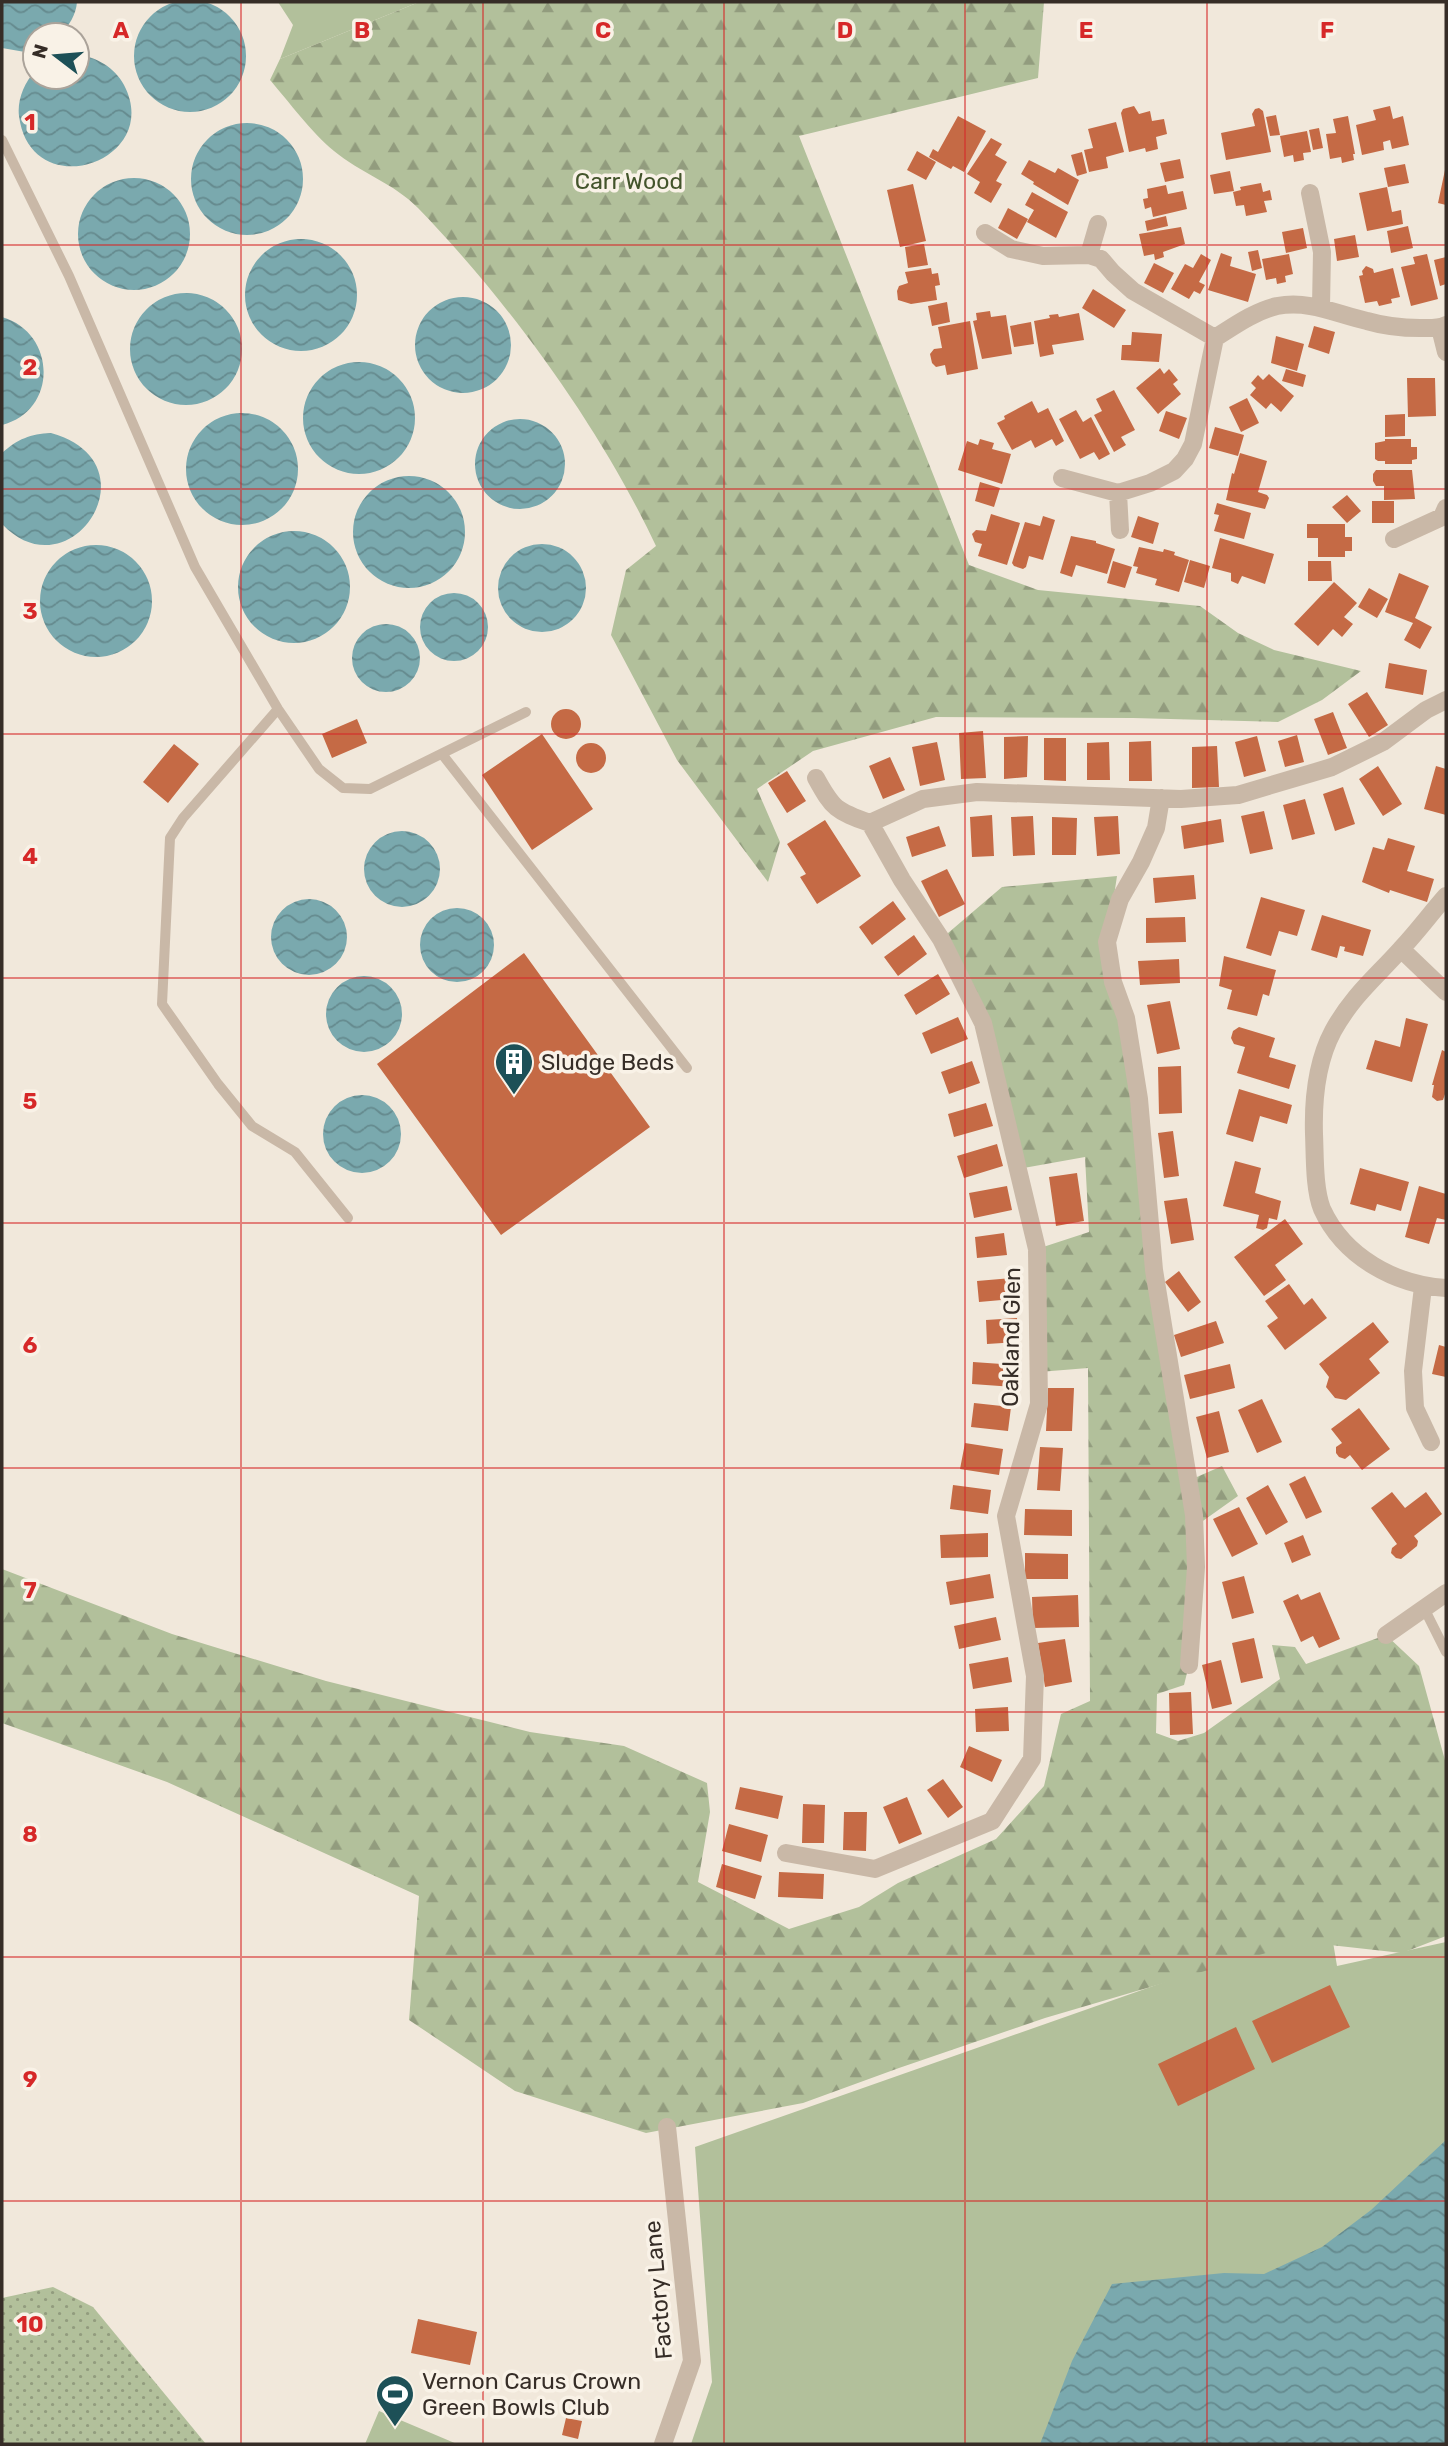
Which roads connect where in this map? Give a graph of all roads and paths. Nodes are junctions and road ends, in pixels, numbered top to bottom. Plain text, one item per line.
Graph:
1 (2, 140) edge
2 (1310, 193) dead end
3 (1098, 224) dead end
4 (985, 233) dead end
5 (1089, 255) junction
6 (1321, 307) junction
7 (1443, 326) edge
8 (1215, 338) junction
9 (1446, 352) edge
10 (1062, 478) dead end
11 (1118, 493) junction
12 (1446, 508) edge
13 (1119, 530) dead end
14 (1394, 539) dead end
15 (1446, 701) edge
16 (278, 709) junction
17 (526, 712) dead end
18 (442, 754) junction
19 (816, 778) dead end
20 (1161, 798) junction
21 (870, 823) junction
22 (1446, 896) edge
23 (1401, 949) junction
24 (1446, 992) edge
25 (687, 1068) dead end
26 (348, 1218) dead end
27 (1423, 1287) junction
28 (1446, 1288) edge
29 (1431, 1442) dead end
30 (1446, 1593) edge
31 (1424, 1610) junction
32 (1386, 1635) dead end
33 (1446, 1652) edge
34 (1189, 1665) dead end
35 (786, 1853) dead end
36 (667, 2127) dead end
37 (663, 2444) edge

1 - 16 lane
2 - 6 street
3 - 5 street
4 - 5 street
5 - 8 street
6 - 7 street
6 - 8 street
7 - 9 street
8 - 11 street
10 - 11 street
11 - 13 street
12 - 14 street
15 - 20 street
16 - 18 lane
16 - 26 lane
17 - 18 lane
18 - 25 lane
19 - 21 street
20 - 21 street
20 - 34 street
21 - 35 street, Oakland Glen
22 - 23 street
23 - 24 street
23 - 27 street
27 - 28 street
27 - 29 street
30 - 31 street
31 - 32 street
31 - 33 lane
36 - 37 street, Factory Lane

